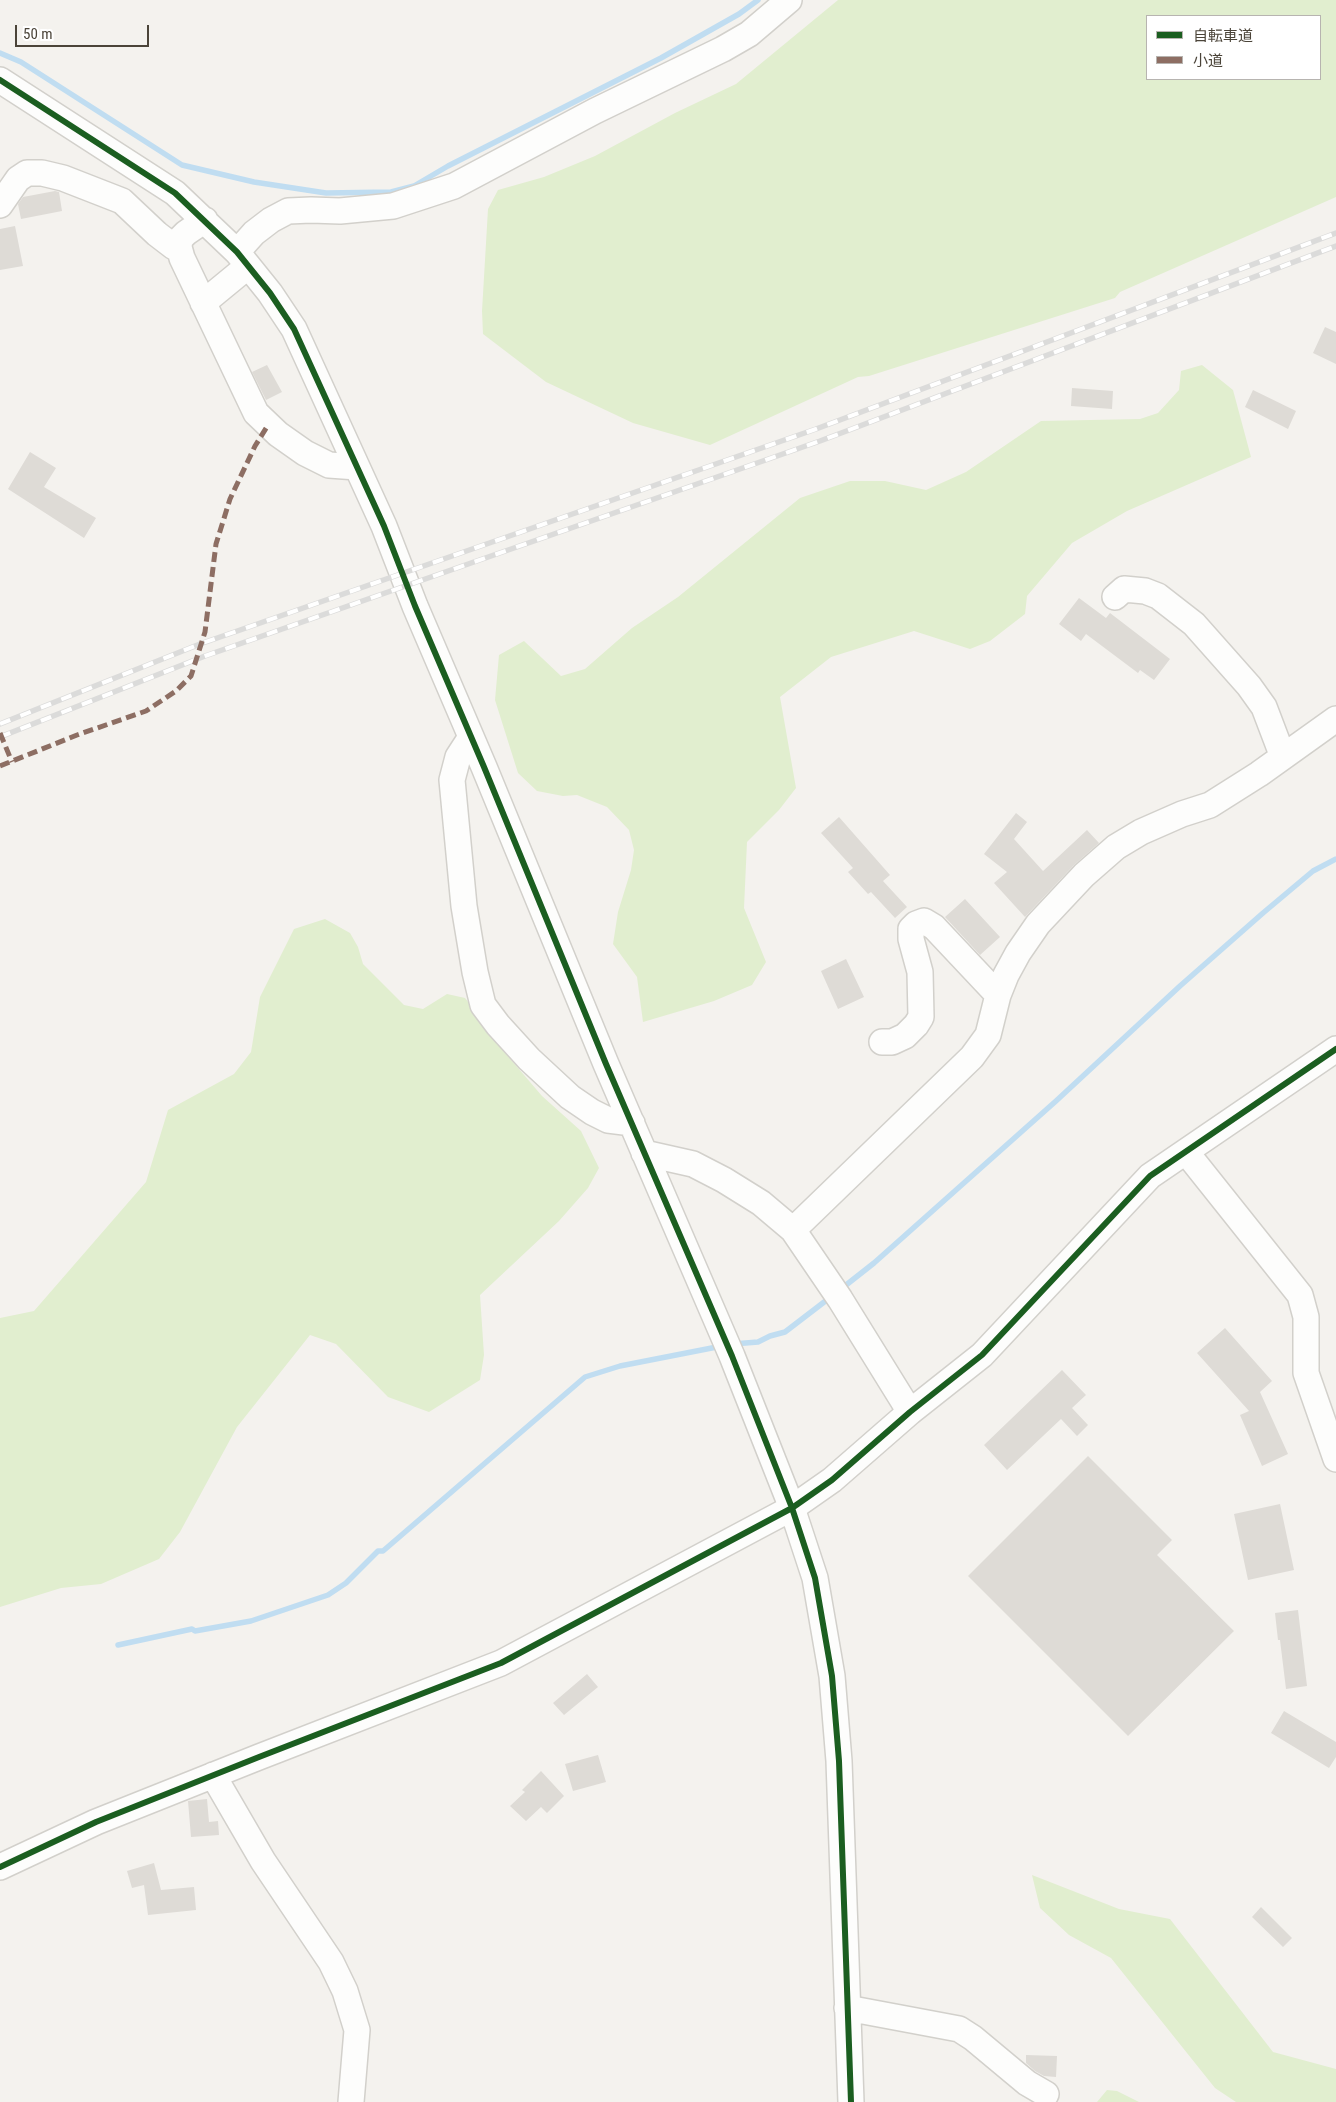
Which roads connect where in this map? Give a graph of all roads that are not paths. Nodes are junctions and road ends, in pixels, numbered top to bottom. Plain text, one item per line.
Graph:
1 (789, 0) edge
2 (3, 87) edge
3 (0, 205) edge
4 (205, 220) junction
5 (179, 247) junction
6 (242, 259) junction
7 (203, 303) junction
8 (356, 467) junction
9 (1115, 597) dead end
10 (1336, 719) edge
11 (471, 738) junction
12 (1283, 757) junction
13 (998, 995) junction
14 (882, 1042) dead end
15 (1336, 1049) edge
16 (632, 1123) junction
17 (1186, 1152) junction
18 (644, 1153) junction
19 (792, 1230) junction
20 (910, 1412) junction
21 (1336, 1459) edge
22 (792, 1508) junction
23 (213, 1775) junction
24 (0, 1867) edge
25 (847, 2008) junction
26 (1046, 2094) dead end
27 (351, 2102) edge
28 (851, 2102) edge

1 - 6 street
2 - 4 street
3 - 5 street
4 - 5 street
4 - 6 street
5 - 7 street
6 - 7 street
6 - 8 street
7 - 8 street
8 - 11 street
9 - 12 street
10 - 12 street
11 - 16 street
11 - 16 street
12 - 13 street
13 - 14 street
13 - 19 street
15 - 17 street
16 - 18 street
17 - 20 street
17 - 21 street
18 - 19 street
18 - 22 street
19 - 20 street
20 - 22 street
22 - 23 street
22 - 25 street
23 - 24 street
23 - 27 street
25 - 26 street
25 - 28 street

